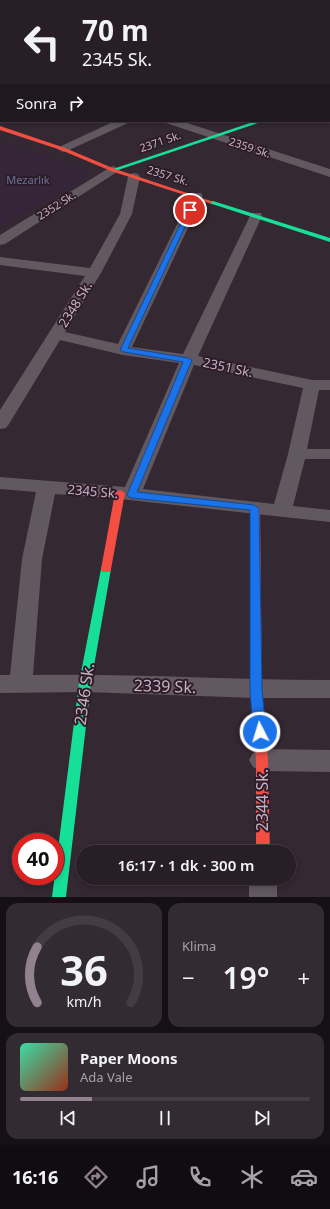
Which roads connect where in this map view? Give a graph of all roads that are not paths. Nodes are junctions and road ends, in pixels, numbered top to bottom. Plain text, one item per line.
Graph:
1 (319, 0) edge
2 (330, 0) edge
3 (122, 122) edge
4 (173, 122) edge
5 (258, 122) edge
6 (0, 128) edge
7 (214, 136) junction
8 (63, 149) junction
9 (113, 170) junction
10 (329, 172) edge
11 (134, 177) junction
12 (197, 196) junction
13 (256, 216) junction
14 (330, 240) edge
15 (0, 241) edge
16 (0, 261) edge
17 (94, 273) junction
18 (56, 335) junction
19 (124, 350) junction
20 (188, 360) junction
21 (312, 385) junction
22 (330, 385) edge
23 (0, 424) edge
24 (297, 454) junction
25 (330, 454) edge
26 (0, 483) edge
27 (47, 487) junction
28 (125, 494) junction
29 (254, 508) junction
30 (282, 511) junction
31 (330, 516) edge
32 (85, 683) junction
33 (11, 684) edge
34 (256, 689) junction
35 (330, 689) edge
36 (262, 760) junction
37 (330, 761) edge
38 (263, 845) edge
39 (263, 885) edge
40 (59, 897) edge
41 (263, 897) edge

1 - 2 street
3 - 8 street
4 - 7 street, 2359 Sk.
5 - 7 street, 2371 Sk.
6 - 8 street, 2357 Sk.
7 - 9 street, 2371 Sk.
7 - 10 street, 2359 Sk.
8 - 9 street, 2357 Sk.
9 - 11 street, 2357 Sk.
9 - 15 street, 2352 Sk.
11 - 12 street, 2357 Sk.
11 - 17 street, 2348 Sk.
12 - 13 street, 2357 Sk.
12 - 19 street
13 - 14 street, 2357 Sk.
13 - 20 street, 2346 Sk.
16 - 17 street
17 - 18 street, 2348 Sk.
18 - 19 street, 2351 Sk.
18 - 23 street, 2348 Sk.
19 - 20 street, 2351 Sk.
20 - 21 street, 2351 Sk.
20 - 28 street, 2346 Sk.
21 - 22 street, 2351 Sk.
21 - 24 street
24 - 25 street
24 - 30 street
26 - 27 street, 2345 Sk.
27 - 28 street, 2345 Sk.
27 - 33 street
28 - 29 street, 2345 Sk.
28 - 32 street, 2346 Sk.
29 - 30 street, 2345 Sk.
29 - 34 street, 2344 Sk.
30 - 31 street, 2345 Sk.
32 - 33 street, 2339 Sk.
32 - 34 street, 2339 Sk.
32 - 40 street, 2346 Sk.
34 - 35 street, 2339 Sk.
34 - 36 street, 2344 Sk.
36 - 37 street
36 - 38 street, 2344 Sk.
39 - 41 street

